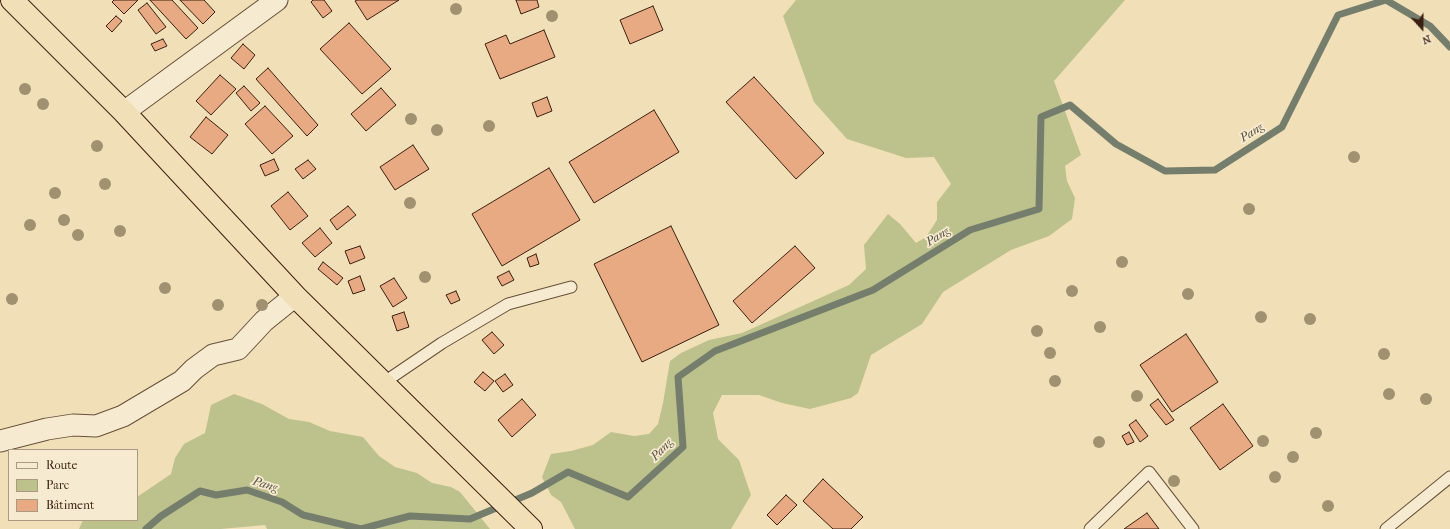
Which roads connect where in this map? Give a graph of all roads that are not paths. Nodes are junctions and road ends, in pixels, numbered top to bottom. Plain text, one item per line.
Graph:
1 (12, 0) edge
2 (277, 0) edge
3 (124, 112) junction
4 (571, 287) dead end
5 (296, 296) junction
6 (383, 383) junction
7 (0, 441) edge
8 (1450, 477) edge
9 (523, 522) edge
10 (1090, 529) edge
11 (1192, 529) edge
12 (1386, 529) edge

1 - 3 highway
2 - 3 street
3 - 5 highway
4 - 6 lane
5 - 6 highway
5 - 7 street
6 - 9 highway
8 - 12 lane
10 - 11 lane

